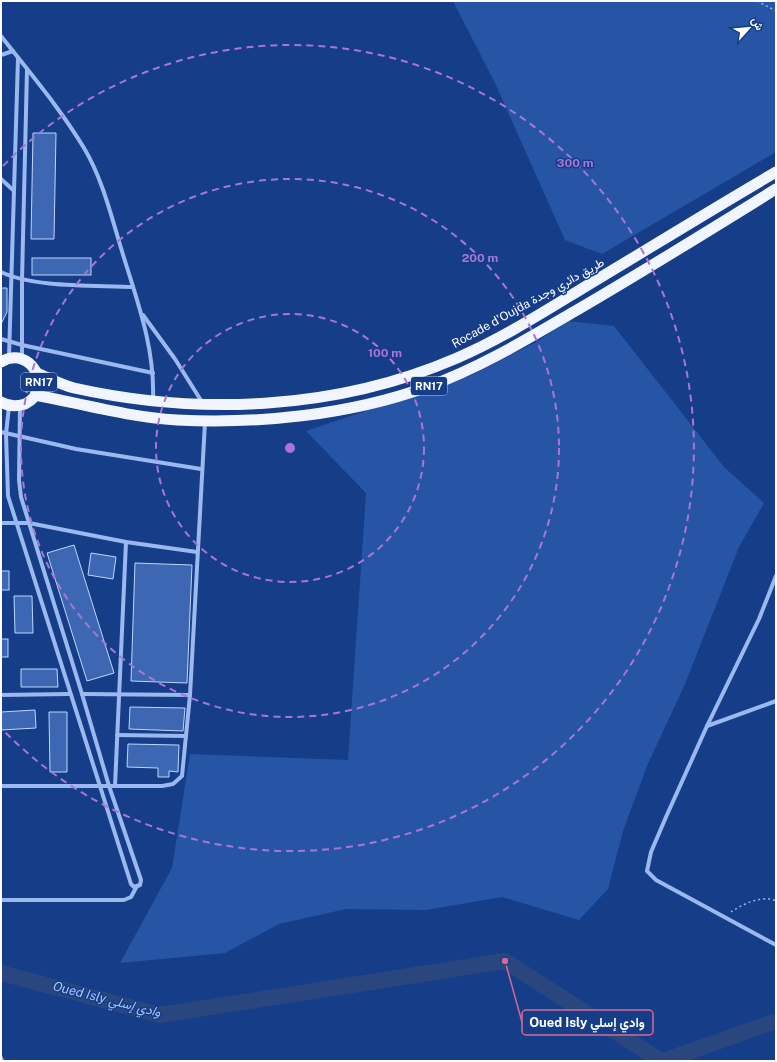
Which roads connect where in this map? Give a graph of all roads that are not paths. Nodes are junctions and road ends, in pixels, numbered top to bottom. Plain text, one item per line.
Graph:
1 (1, 36) edge
2 (13, 51) junction
3 (1, 56) edge
4 (18, 58) junction
5 (27, 70) junction
6 (776, 172) edge
7 (1, 179) edge
8 (776, 189) edge
9 (13, 190) junction
10 (1, 272) edge
11 (12, 277) junction
12 (22, 280) junction
13 (132, 287) junction
14 (140, 312) junction
15 (1, 339) edge
16 (9, 342) junction
17 (22, 345) junction
18 (22, 359) junction
19 (5, 361) edge
20 (37, 373) junction
21 (153, 373) junction
22 (35, 395) junction
23 (152, 400) junction
24 (10, 404) edge
25 (205, 406) junction
26 (205, 421) junction
27 (1, 432) edge
28 (6, 434) junction
29 (19, 436) junction
30 (201, 469) junction
31 (1, 523) edge
32 (15, 523) junction
33 (29, 523) junction
34 (126, 542) junction
35 (197, 552) junction
36 (776, 576) edge
37 (70, 694) junction
38 (82, 694) junction
39 (118, 694) junction
40 (1, 695) edge
41 (190, 695) junction
42 (776, 701) edge
43 (707, 726) junction
44 (117, 735) junction
45 (186, 736) junction
46 (1, 786) edge
47 (98, 786) junction
48 (109, 786) junction
49 (115, 786) junction
50 (137, 886) junction
51 (1, 900) edge
52 (776, 945) edge
53 (1, 1058) edge
54 (2, 1061) edge

1 - 2 street
2 - 3 street
2 - 4 street
4 - 5 street
4 - 9 street
5 - 12 street
5 - 13 street
6 - 25 highway, Rocade d'Oujda طريق دائري وجدة / RN17
7 - 9 street
8 - 26 highway, RN17
9 - 11 street
10 - 11 street
11 - 12 street
11 - 16 street
12 - 13 street
12 - 17 street
13 - 14 street
14 - 21 street
14 - 25 street
15 - 16 street
16 - 17 street
16 - 19 street
17 - 18 street
17 - 21 street
18 - 19 highway, RN17
18 - 20 highway, RN17
20 - 22 highway, RN17
20 - 23 highway, Rocade d'Oujda طريق دائري وجدة / RN17
21 - 23 street
22 - 24 highway, RN17
22 - 26 highway, RN17
23 - 25 highway, Rocade d'Oujda طريق دائري وجدة / RN17
24 - 28 street
24 - 29 street
26 - 30 street
27 - 28 street
28 - 29 street
28 - 32 street
29 - 30 street
29 - 33 street
30 - 35 street
31 - 32 street
32 - 33 street
32 - 37 street
33 - 34 street
33 - 38 street
34 - 35 street
34 - 39 street
35 - 41 street
36 - 43 street
37 - 40 street
37 - 47 street
38 - 39 street
38 - 48 street
39 - 41 street
39 - 44 street
41 - 45 street
42 - 43 street
43 - 52 street
44 - 45 street
44 - 49 street
45 - 49 street
46 - 47 street
47 - 48 street
47 - 50 street
48 - 49 street
48 - 50 street
50 - 51 street
53 - 54 street

